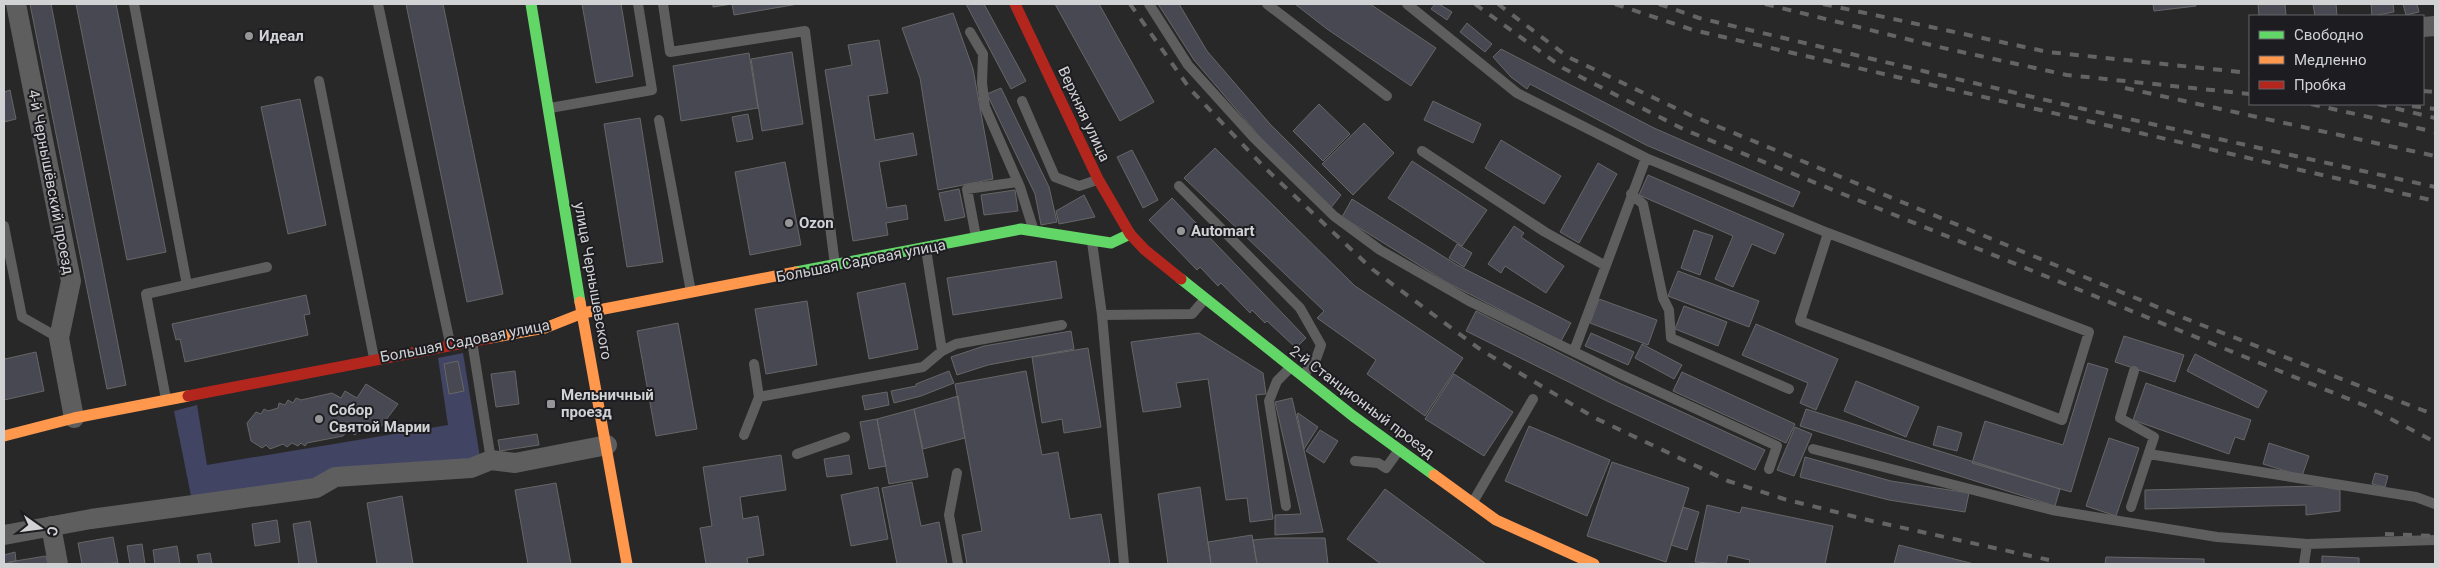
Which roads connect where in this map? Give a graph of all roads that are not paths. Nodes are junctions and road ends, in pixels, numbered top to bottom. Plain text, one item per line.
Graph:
1 (16, 4) edge
2 (134, 4) edge
3 (378, 4) edge
4 (531, 4) edge
5 (638, 4) edge
6 (663, 4) edge
7 (1016, 4) edge
8 (1149, 4) edge
9 (1267, 4) edge
10 (1406, 4) edge
11 (970, 32) dead end
12 (320, 81) dead end
13 (1387, 96) dead end
14 (1022, 101) dead end
15 (549, 108) junction
16 (659, 120) dead end
17 (1422, 151) dead end
18 (1646, 158) junction
19 (1098, 179) junction
20 (1018, 182) junction
21 (1179, 186) dead end
22 (1632, 194) junction
23 (4, 226) edge
24 (1034, 231) junction
25 (1130, 234) junction
26 (1828, 234) junction
27 (976, 238) junction
28 (1092, 241) junction
29 (926, 249) junction
30 (1604, 265) junction
31 (835, 266) junction
32 (267, 267) dead end
33 (187, 285) junction
34 (691, 293) junction
35 (1205, 298) junction
36 (583, 314) junction
37 (1102, 315) junction
38 (1062, 325) dead end
39 (59, 338) junction
40 (472, 340) junction
41 (451, 344) junction
42 (942, 351) junction
43 (1574, 351) junction
44 (374, 359) junction
45 (754, 364) dead end
46 (1290, 367) junction
47 (2134, 371) dead end
48 (1302, 376) junction
49 (1789, 389) dead end
50 (760, 397) junction
51 (1533, 399) dead end
52 (166, 400) junction
53 (74, 418) junction
54 (744, 435) dead end
55 (4, 436) edge
56 (845, 436) dead end
57 (607, 445) junction
58 (1399, 450) junction
59 (1813, 450) dead end
60 (797, 454) dead end
61 (2149, 454) junction
62 (491, 460) junction
63 (1355, 461) dead end
64 (1769, 468) dead end
65 (956, 473) dead end
66 (1472, 503) junction
67 (2435, 504) edge
68 (1286, 506) dead end
69 (2131, 507) dead end
70 (51, 526) junction
71 (4, 535) edge
72 (2435, 540) edge
73 (2307, 544) junction
74 (58, 564) edge
75 (627, 564) edge
76 (958, 564) edge
77 (1124, 564) edge
78 (1594, 564) edge
79 (2304, 564) edge

1 - 39 street, 4-й Чернышёвский проезд
2 - 33 lane
3 - 41 lane
4 - 15 main road, улица Чернышевского
5 - 15 lane
6 - 31 lane
7 - 19 main road, Верхняя улица
8 - 43 lane
9 - 13 lane
10 - 18 lane
11 - 20 lane
12 - 44 lane
14 - 19 lane
15 - 36 main road, улица Чернышевского
16 - 34 lane
17 - 30 lane
18 - 22 lane
18 - 26 lane
19 - 25 main road, Верхняя улица
20 - 24 lane
20 - 27 lane
21 - 48 lane
22 - 30 lane
22 - 49 lane
23 - 39 lane
24 - 27 main road, Большая Садовая улица
24 - 28 main road, Большая Садовая улица
25 - 28 main road, Большая Садовая улица
25 - 35 main road, 2-й Станционный проезд
26 - 26 lane
27 - 29 main road, Большая Садовая улица
28 - 37 lane
29 - 31 main road, Большая Садовая улица
29 - 42 lane
30 - 43 lane
31 - 34 main road, Большая Садовая улица
32 - 33 lane
33 - 52 lane
34 - 36 main road, Большая Садовая улица
35 - 37 lane
35 - 46 main road, 2-й Станционный проезд
36 - 40 main road, Большая Садовая улица
36 - 57 main road, улица Чернышевского
37 - 77 lane
38 - 42 lane
39 - 53 street, 4-й Чернышёвский проезд
40 - 41 main road, Большая Садовая улица
40 - 62 lane
41 - 44 main road, Большая Садовая улица
42 - 50 lane
43 - 64 lane
44 - 52 main road, Большая Садовая улица
45 - 50 lane
46 - 48 main road, 2-й Станционный проезд
46 - 68 lane
47 - 61 lane
48 - 58 main road, 2-й Станционный проезд
50 - 54 lane
51 - 66 lane
52 - 53 main road, Большая Садовая улица
53 - 55 main road, Большая Садовая улица
56 - 60 lane
57 - 62 street
57 - 75 main road, улица Чернышевского
58 - 63 lane
58 - 66 main road, 2-й Станционный проезд
59 - 73 lane
61 - 67 lane
61 - 69 lane
62 - 70 street
65 - 76 lane
66 - 78 main road, 2-й Станционный проезд
70 - 71 street
70 - 74 street
72 - 73 lane
73 - 79 lane

